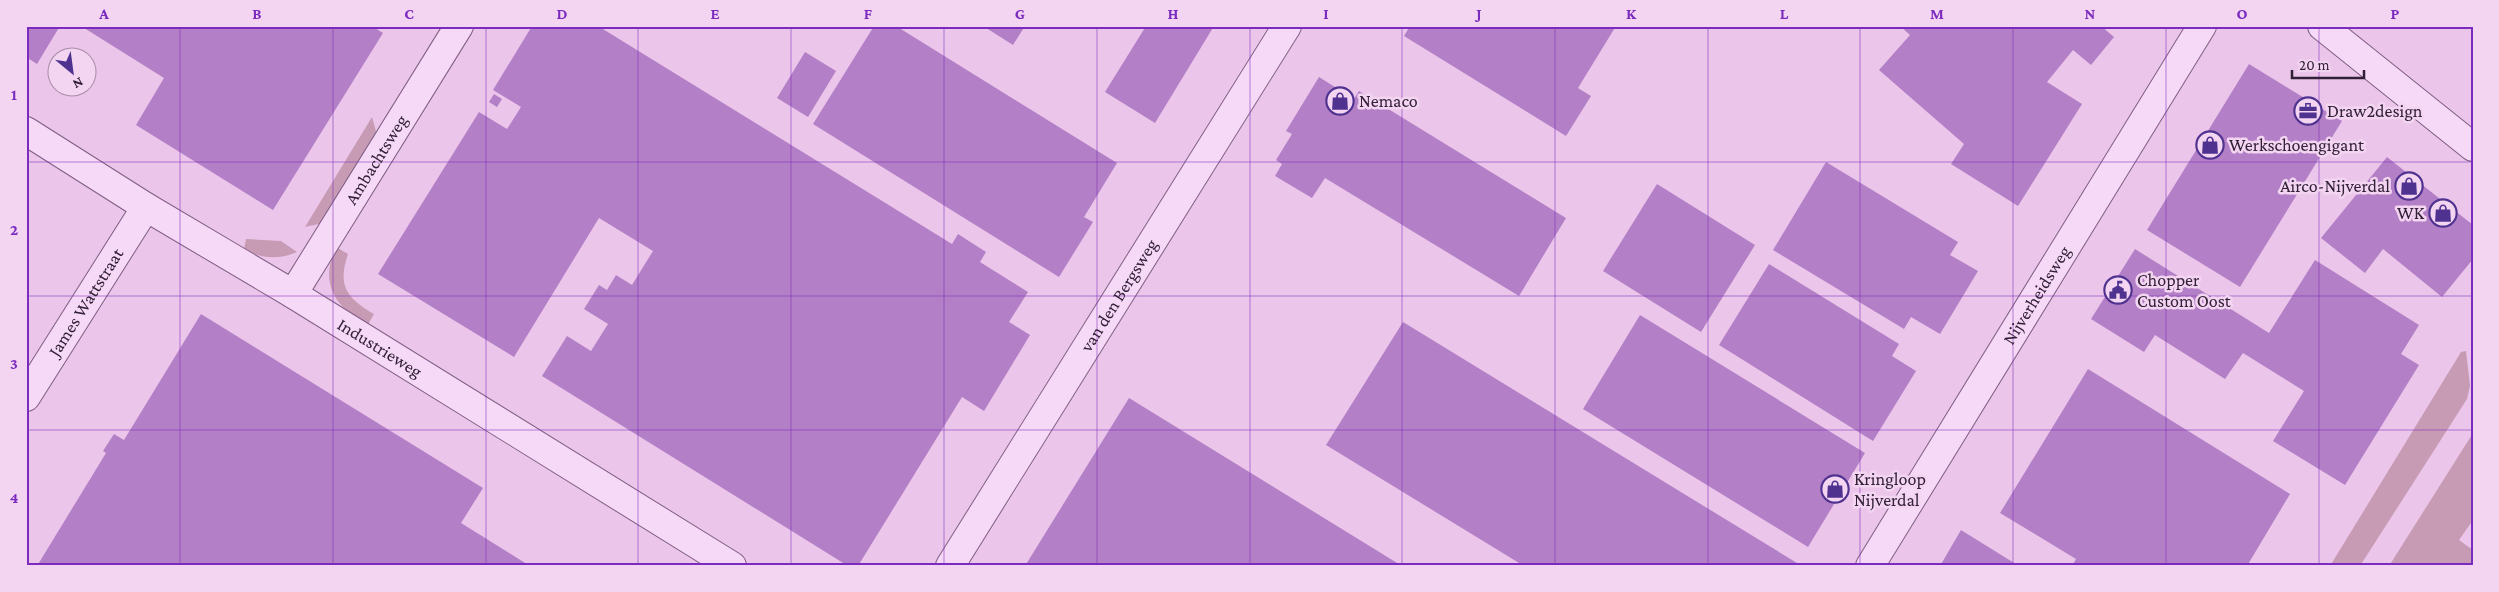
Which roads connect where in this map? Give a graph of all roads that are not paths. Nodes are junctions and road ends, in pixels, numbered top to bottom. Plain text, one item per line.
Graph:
1 (459, 26) edge
2 (1287, 26) edge
3 (2202, 26) edge
4 (2322, 26) edge
5 (26, 131) edge
6 (2473, 147) edge
7 (146, 207) junction
8 (293, 294) junction
9 (26, 397) edge
10 (732, 566) edge
11 (950, 566) edge
12 (1870, 566) edge

1 - 8 street, Ambachtsweg
2 - 11 street, van den Bergsweg
3 - 12 street, Nijverheidsweg
4 - 6 street
5 - 7 street, Industrieweg
7 - 8 street, Industrieweg
7 - 9 street, James Wattstraat
8 - 10 street, Industrieweg

